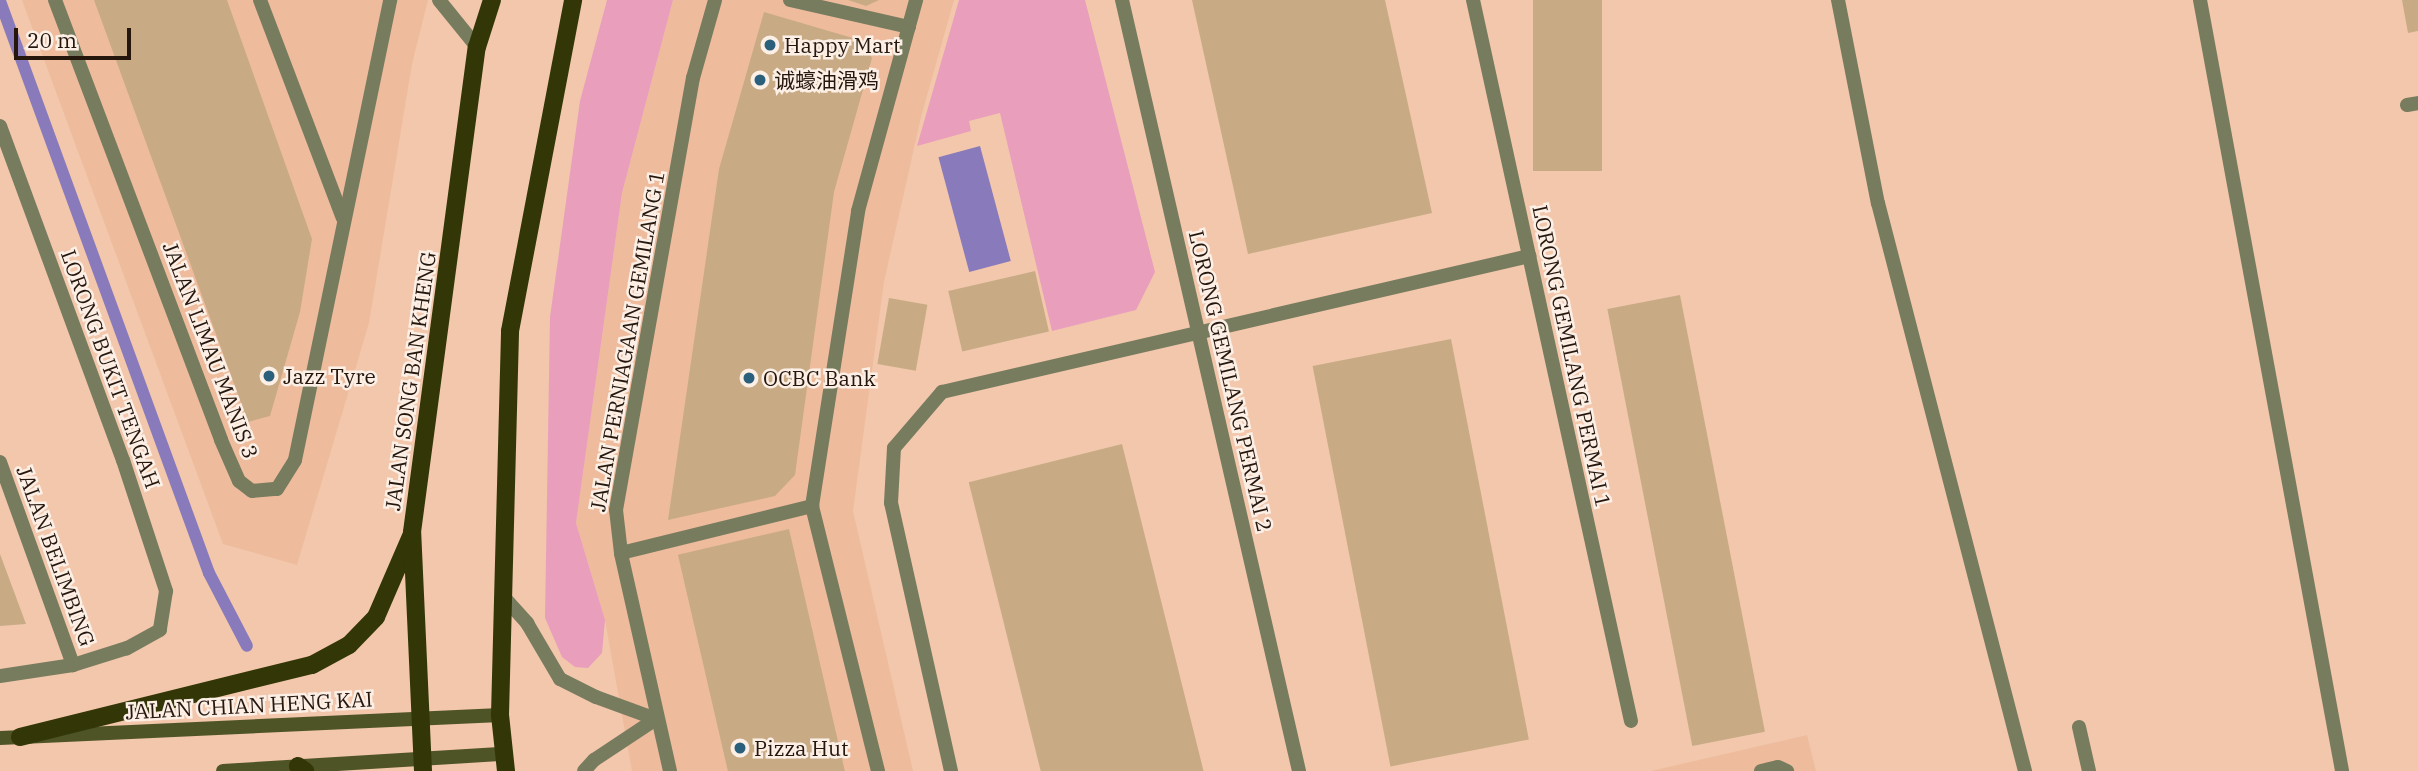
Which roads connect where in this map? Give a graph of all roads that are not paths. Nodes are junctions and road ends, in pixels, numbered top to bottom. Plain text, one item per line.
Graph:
1 (55, 0) edge
2 (260, 0) edge
3 (390, 0) edge
4 (439, 0) edge
5 (492, 0) edge
6 (573, 0) edge
7 (715, 0) edge
8 (790, 0) edge
9 (916, 0) edge
10 (1122, 0) edge
11 (1473, 0) edge
12 (1838, 0) edge
13 (2200, 0) edge
14 (909, 27) junction
15 (477, 47) junction
16 (0, 126) edge
17 (342, 218) junction
18 (1529, 256) junction
19 (1198, 332) junction
20 (0, 462) edge
21 (812, 506) junction
22 (412, 532) junction
23 (621, 553) junction
24 (502, 595) junction
25 (74, 665) junction
26 (0, 676) edge
27 (500, 715) junction
28 (419, 718) junction
29 (656, 719) junction
30 (1631, 721) dead end
31 (2079, 727) dead end
32 (20, 737) junction
33 (0, 738) edge
34 (504, 762) edge
35 (422, 765) edge
36 (302, 769) edge
37 (223, 771) edge
38 (584, 771) edge
39 (670, 771) edge
40 (878, 771) edge
41 (951, 771) edge
42 (1299, 771) edge
43 (1761, 771) edge
44 (1787, 771) edge
45 (2025, 771) edge
46 (2089, 771) edge
47 (2342, 771) edge

1 - 17 street, JALAN LIMAU MANIS 3
2 - 17 street
3 - 17 street, JALAN LIMAU MANIS 3
4 - 15 street
5 - 15 main road, JALAN SONG BAN KHENG
6 - 24 main road
7 - 23 street, JALAN PERNIAGAAN GEMILANG 1
8 - 14 street
9 - 14 street
10 - 19 street, LORONG GEMILANG PERMAI 2
11 - 18 street, LORONG GEMILANG PERMAI 1
12 - 45 street
13 - 47 street
14 - 21 street
15 - 22 main road, JALAN SONG BAN KHENG
16 - 25 street, LORONG BUKIT TENGAH
18 - 19 street
18 - 30 street, LORONG GEMILANG PERMAI 1
19 - 41 street
19 - 42 street, LORONG GEMILANG PERMAI 2
20 - 25 street, JALAN BELIMBING
21 - 23 street
21 - 40 street
22 - 28 main road, JALAN SONG BAN KHENG
22 - 32 main road
23 - 29 street, JALAN PERNIAGAAN GEMILANG 1
24 - 27 main road
24 - 29 street
25 - 26 street
27 - 28 main road, JALAN CHIAN HENG KAI
27 - 34 main road
28 - 32 main road, JALAN CHIAN HENG KAI
28 - 35 main road, JALAN SONG BAN KHENG
29 - 38 street
29 - 39 street, JALAN PERNIAGAAN GEMILANG 1
31 - 46 street
32 - 33 main road, JALAN CHIAN HENG KAI
34 - 35 main road
35 - 36 main road
36 - 37 main road
43 - 44 street

